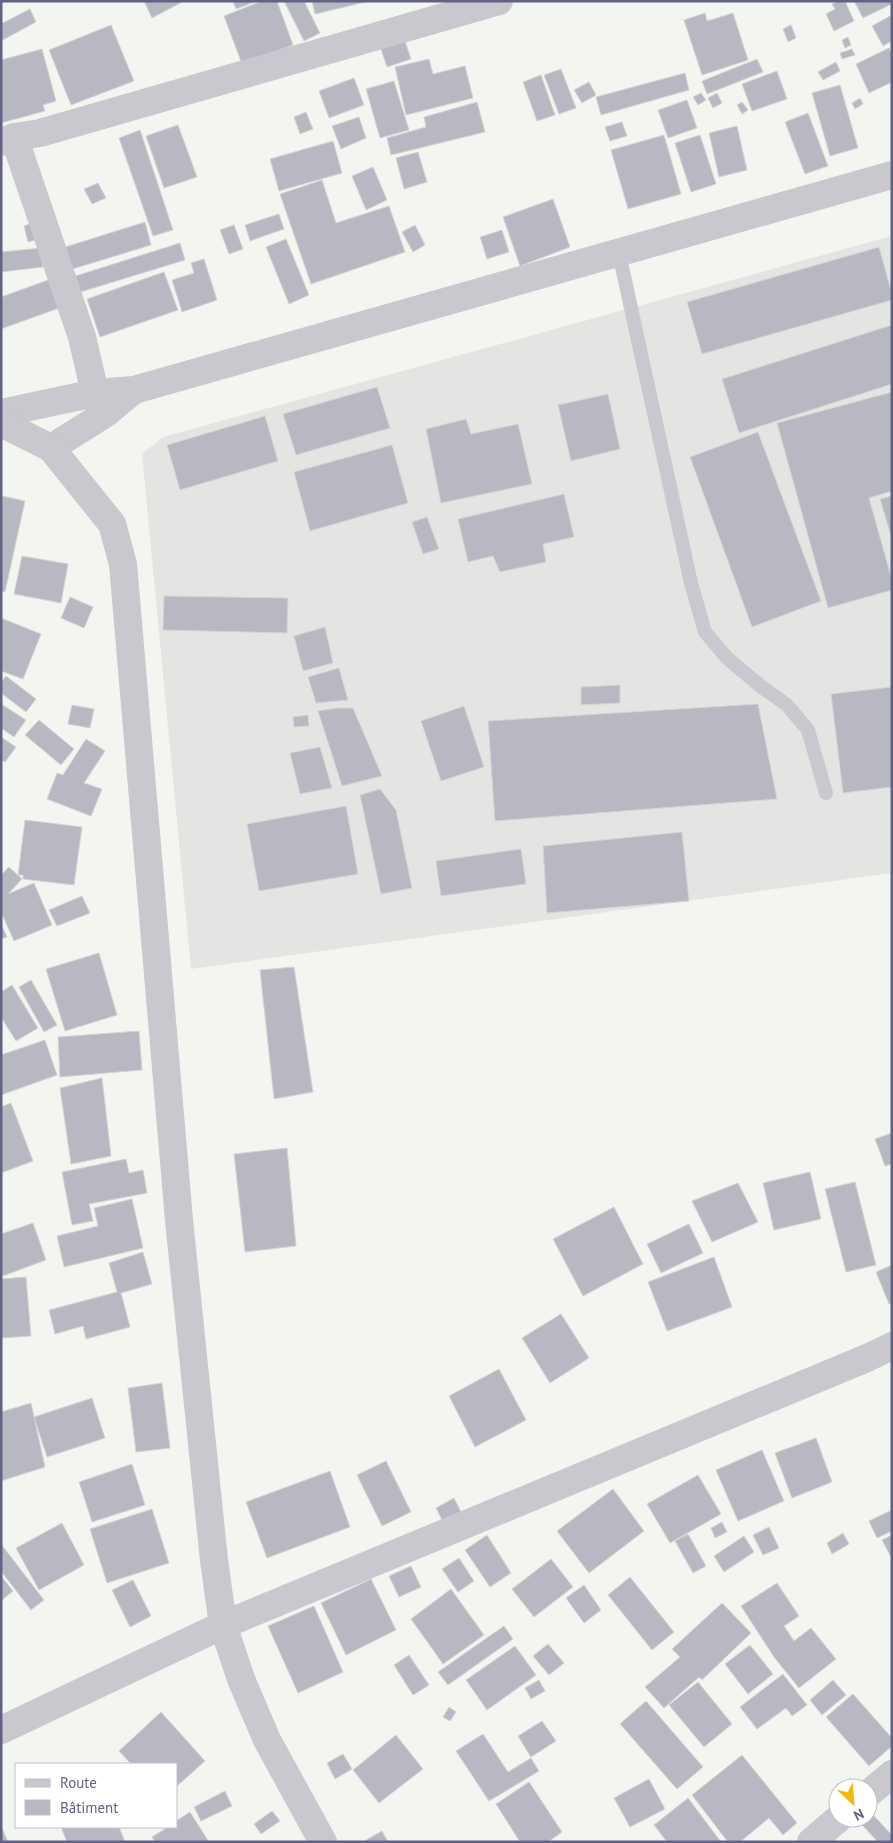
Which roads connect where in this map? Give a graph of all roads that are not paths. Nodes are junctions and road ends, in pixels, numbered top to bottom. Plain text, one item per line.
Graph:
1 (499, 1) edge
2 (8, 140) edge
3 (892, 174) edge
4 (619, 253) junction
5 (134, 390) junction
6 (95, 393) junction
7 (1, 413) edge
8 (1, 423) edge
9 (51, 448) junction
10 (826, 793) dead end
11 (892, 1346) edge
12 (223, 1625) junction
13 (1, 1730) edge
14 (892, 1774) edge
15 (878, 1786) edge
16 (828, 1827) edge
17 (323, 1842) edge
18 (811, 1842) edge

1 - 2 street
2 - 6 street
3 - 4 street
4 - 5 street
4 - 10 lane
5 - 6 street
5 - 9 street
6 - 7 street
8 - 9 street
9 - 12 street
11 - 12 street
12 - 13 street
12 - 17 street
14 - 15 street
16 - 18 street

